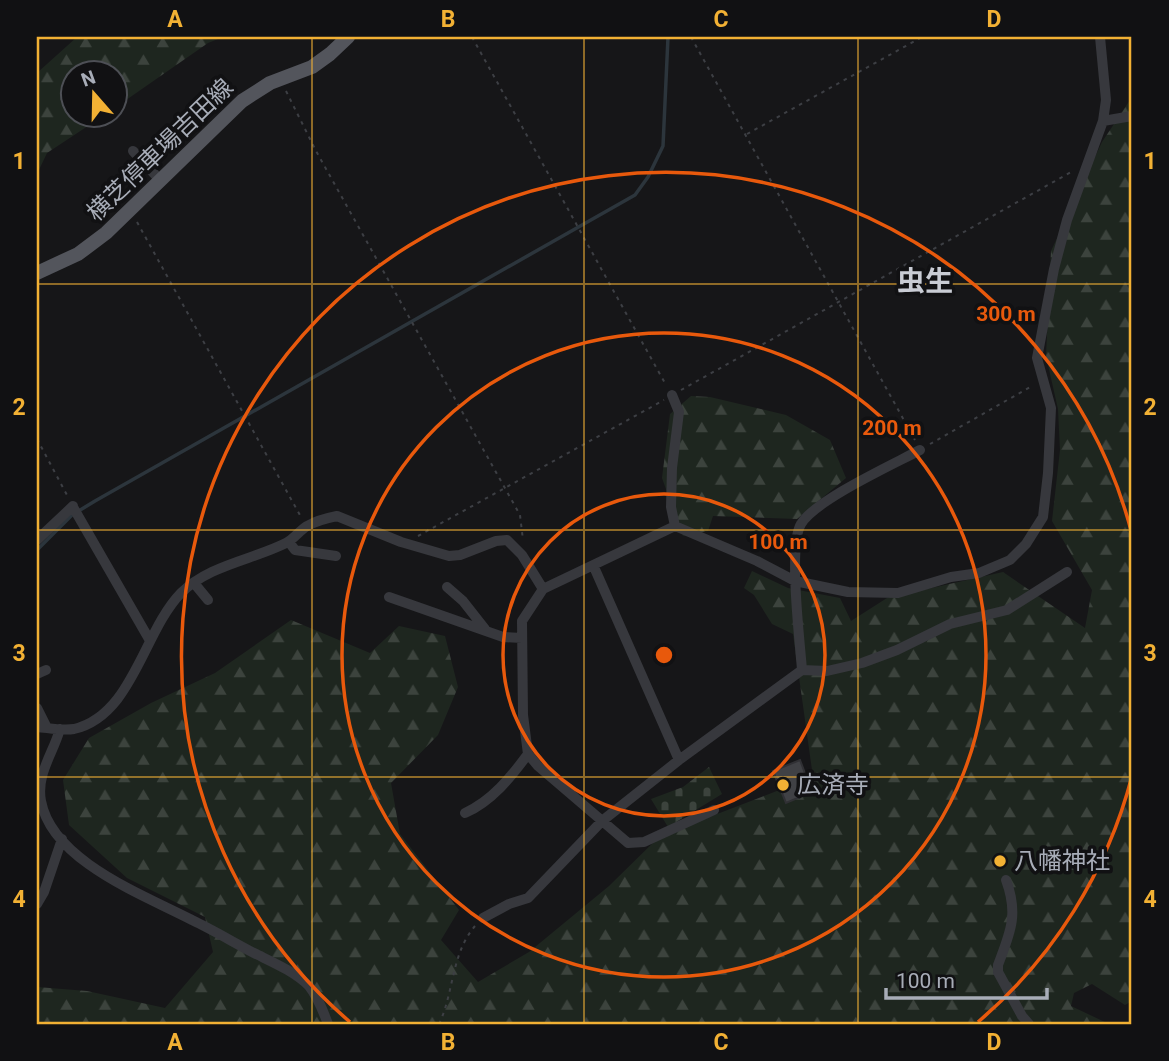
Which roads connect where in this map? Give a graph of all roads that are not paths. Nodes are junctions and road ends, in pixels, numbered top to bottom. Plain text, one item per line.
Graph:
1 (348, 37) edge
2 (1100, 37) edge
3 (1132, 116) edge
4 (1103, 121) junction
5 (133, 151) dead end
6 (160, 180) junction
7 (37, 273) edge
8 (672, 395) road end
9 (920, 450) road end
10 (675, 526) junction
11 (37, 540) edge
12 (289, 542) junction
13 (336, 556) dead end
14 (594, 567) junction
15 (1067, 572) dead end
16 (795, 581) junction
17 (194, 583) junction
18 (446, 587) dead end
19 (543, 589) junction
20 (389, 597) dead end
21 (208, 600) dead end
22 (487, 631) junction
23 (522, 638) junction
24 (149, 639) junction
25 (802, 670) junction
26 (37, 708) edge
27 (42, 727) edge
28 (60, 729) junction
29 (528, 754) junction
30 (679, 760) junction
31 (714, 810) dead end
32 (465, 813) dead end
33 (602, 821) junction
34 (62, 839) junction
35 (1006, 880) dead end
36 (40, 889) edge
37 (37, 904) edge
38 (483, 918) road end
39 (328, 1024) edge
40 (1029, 1024) edge

1 - 6 main road, 横芝停車場吉田線
2 - 4 street
3 - 4 street
4 - 16 street
5 - 6 street
6 - 7 main road, 横芝停車場吉田線
8 - 10 street
9 - 16 street
10 - 14 street
10 - 16 street
11 - 24 street
12 - 13 street
12 - 17 street
12 - 19 street
14 - 19 street
14 - 30 street
15 - 25 street
16 - 25 street
17 - 21 street
17 - 24 street
18 - 22 street
19 - 23 street
20 - 22 street
22 - 23 street
23 - 29 street
24 - 28 street
25 - 30 street
26 - 27 street
27 - 28 street
28 - 34 street
29 - 32 street
29 - 33 street
30 - 33 street
31 - 33 street
33 - 38 street
34 - 36 street
34 - 39 street
35 - 40 street
36 - 37 street

